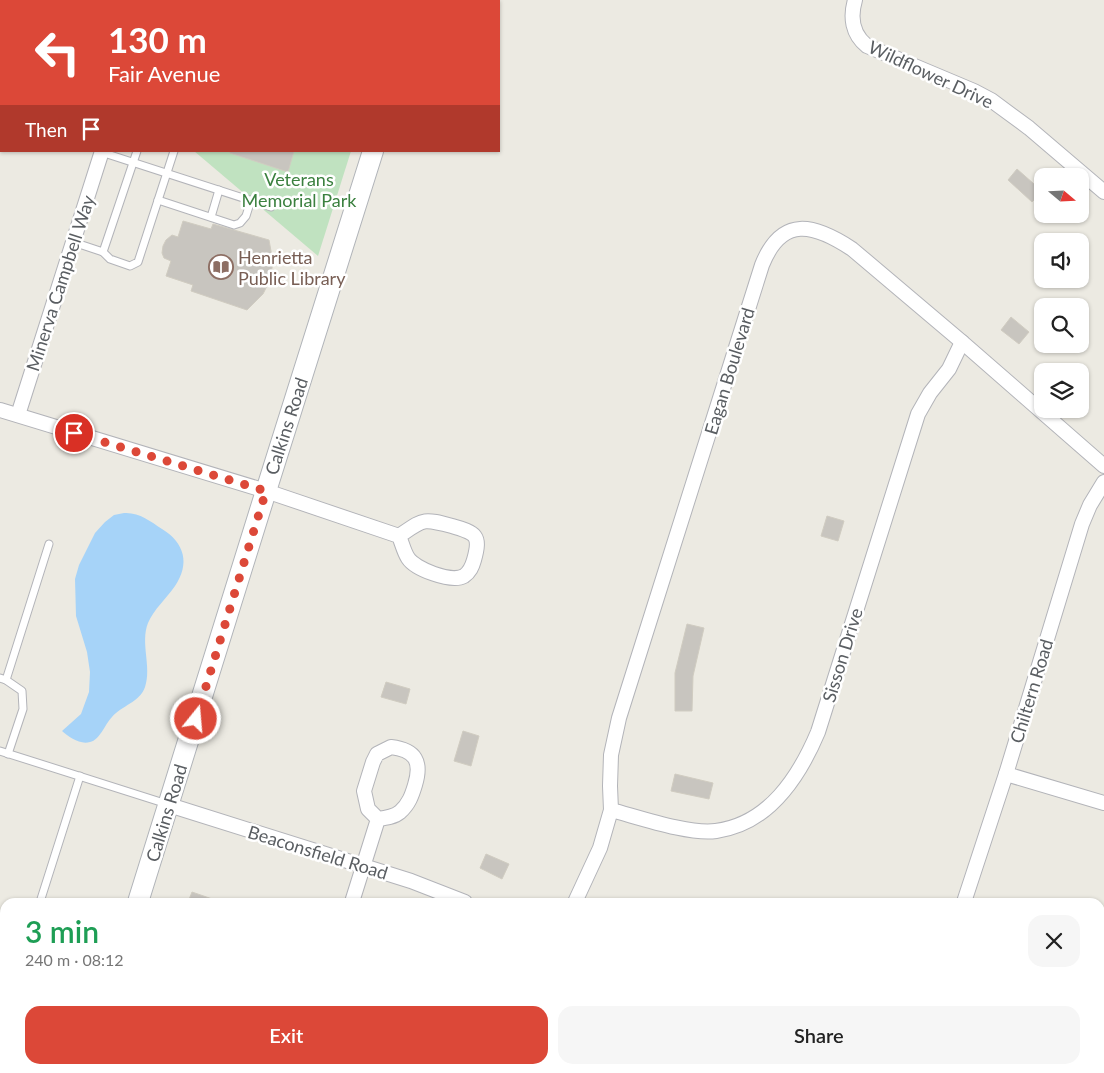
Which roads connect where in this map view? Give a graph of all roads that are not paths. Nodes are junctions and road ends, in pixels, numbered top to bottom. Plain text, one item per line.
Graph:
1 (855, 0) edge
2 (101, 152) edge
3 (137, 152) edge
4 (174, 152) edge
5 (373, 152) edge
6 (133, 163) junction
7 (167, 174) junction
8 (219, 190) junction
9 (1104, 192) edge
10 (158, 200) junction
11 (251, 200) junction
12 (271, 206) dead end
13 (211, 217) junction
14 (73, 242) junction
15 (103, 252) junction
16 (962, 342) junction
17 (0, 410) edge
18 (18, 415) junction
19 (1104, 466) edge
20 (1104, 482) edge
21 (266, 491) junction
22 (400, 536) junction
23 (49, 544) dead end
24 (3, 679) edge
25 (0, 751) edge
26 (8, 754) junction
27 (1006, 774) junction
28 (80, 776) junction
29 (1104, 803) edge
30 (169, 805) junction
31 (611, 810) junction
32 (378, 819) junction
33 (364, 866) junction
34 (41, 898) edge
35 (139, 898) edge
36 (353, 898) edge
37 (455, 898) edge
38 (577, 898) edge
39 (965, 898) edge

1 - 9 street, Wildflower Drive
2 - 6 lane
2 - 14 street, Minerva Campbell Way
3 - 6 lane
4 - 7 lane
5 - 21 main road, Calkins Road
6 - 7 lane
6 - 15 lane
7 - 8 lane
7 - 10 lane
8 - 11 lane
8 - 13 lane
10 - 13 lane
10 - 15 lane
11 - 12 lane
11 - 13 lane
14 - 15 lane
14 - 18 street, Minerva Campbell Way
16 - 19 street, Eagan Boulevard
16 - 31 street, Sisson Drive
16 - 31 street, Eagan Boulevard
17 - 18 street
18 - 21 street
20 - 27 street, Chiltern Road
21 - 22 street
21 - 30 main road, Calkins Road
22 - 22 street
23 - 24 lane
24 - 26 lane
25 - 26 lane
26 - 28 lane
27 - 29 street
27 - 39 street, Chiltern Road
28 - 30 lane
28 - 34 lane
30 - 33 street, Beaconsfield Road
30 - 35 main road, Calkins Road
31 - 38 street, Eagan Boulevard
32 - 32 street
32 - 33 street
33 - 36 street
33 - 37 street, Beaconsfield Road

